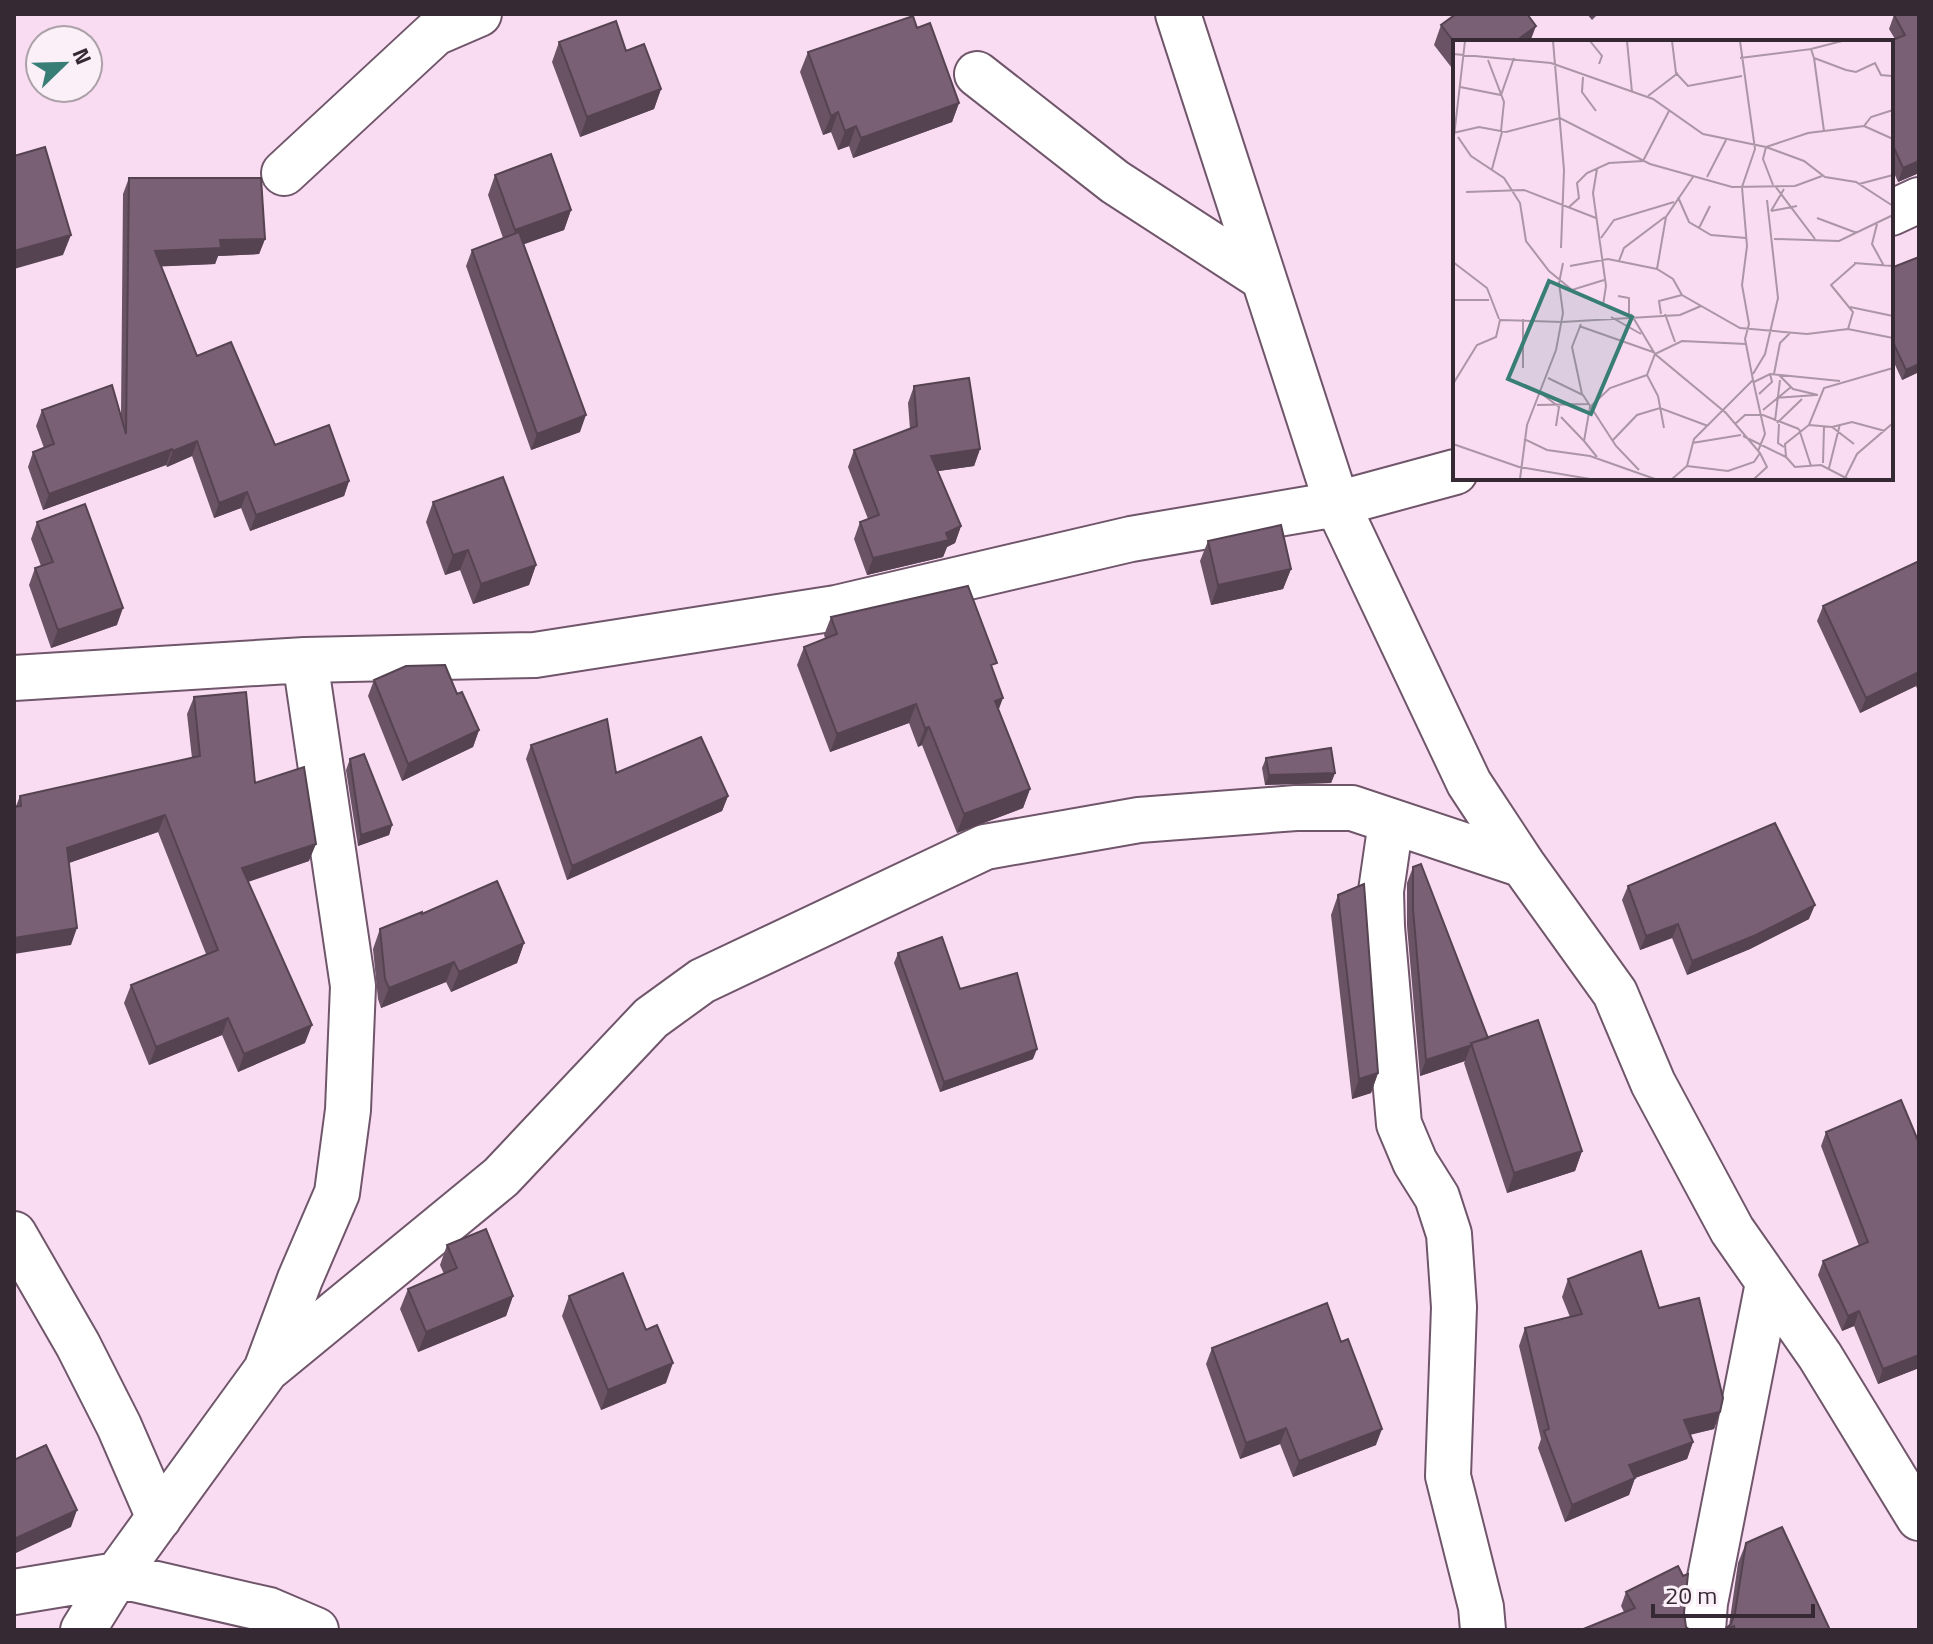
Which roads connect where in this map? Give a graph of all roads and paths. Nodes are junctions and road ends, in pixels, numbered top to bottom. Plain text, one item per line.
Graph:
1 (479, 14) edge
2 (1178, 14) edge
3 (977, 74) dead end
4 (284, 173) dead end
5 (1919, 200) edge
6 (1893, 212) edge
7 (1263, 278) junction
8 (1453, 473) edge
9 (1337, 504) junction
10 (305, 660) junction
11 (14, 678) edge
12 (1391, 822) junction
13 (1523, 865) junction
14 (14, 1234) edge
15 (1768, 1283) junction
16 (266, 1370) junction
17 (159, 1518) junction
18 (1919, 1518) edge
19 (117, 1575) junction
20 (14, 1592) edge
21 (83, 1630) edge
22 (316, 1630) edge
23 (1483, 1630) edge
24 (1703, 1630) edge

1 - 4 street
2 - 7 street
3 - 7 street
5 - 6 street
7 - 9 street
8 - 9 street
9 - 10 street
9 - 13 street
10 - 11 street
10 - 16 street
12 - 13 street
12 - 16 street
12 - 23 street
13 - 15 street
14 - 17 street
15 - 18 street
15 - 24 street
16 - 17 street
17 - 19 street
19 - 20 street
19 - 21 street
19 - 22 street

